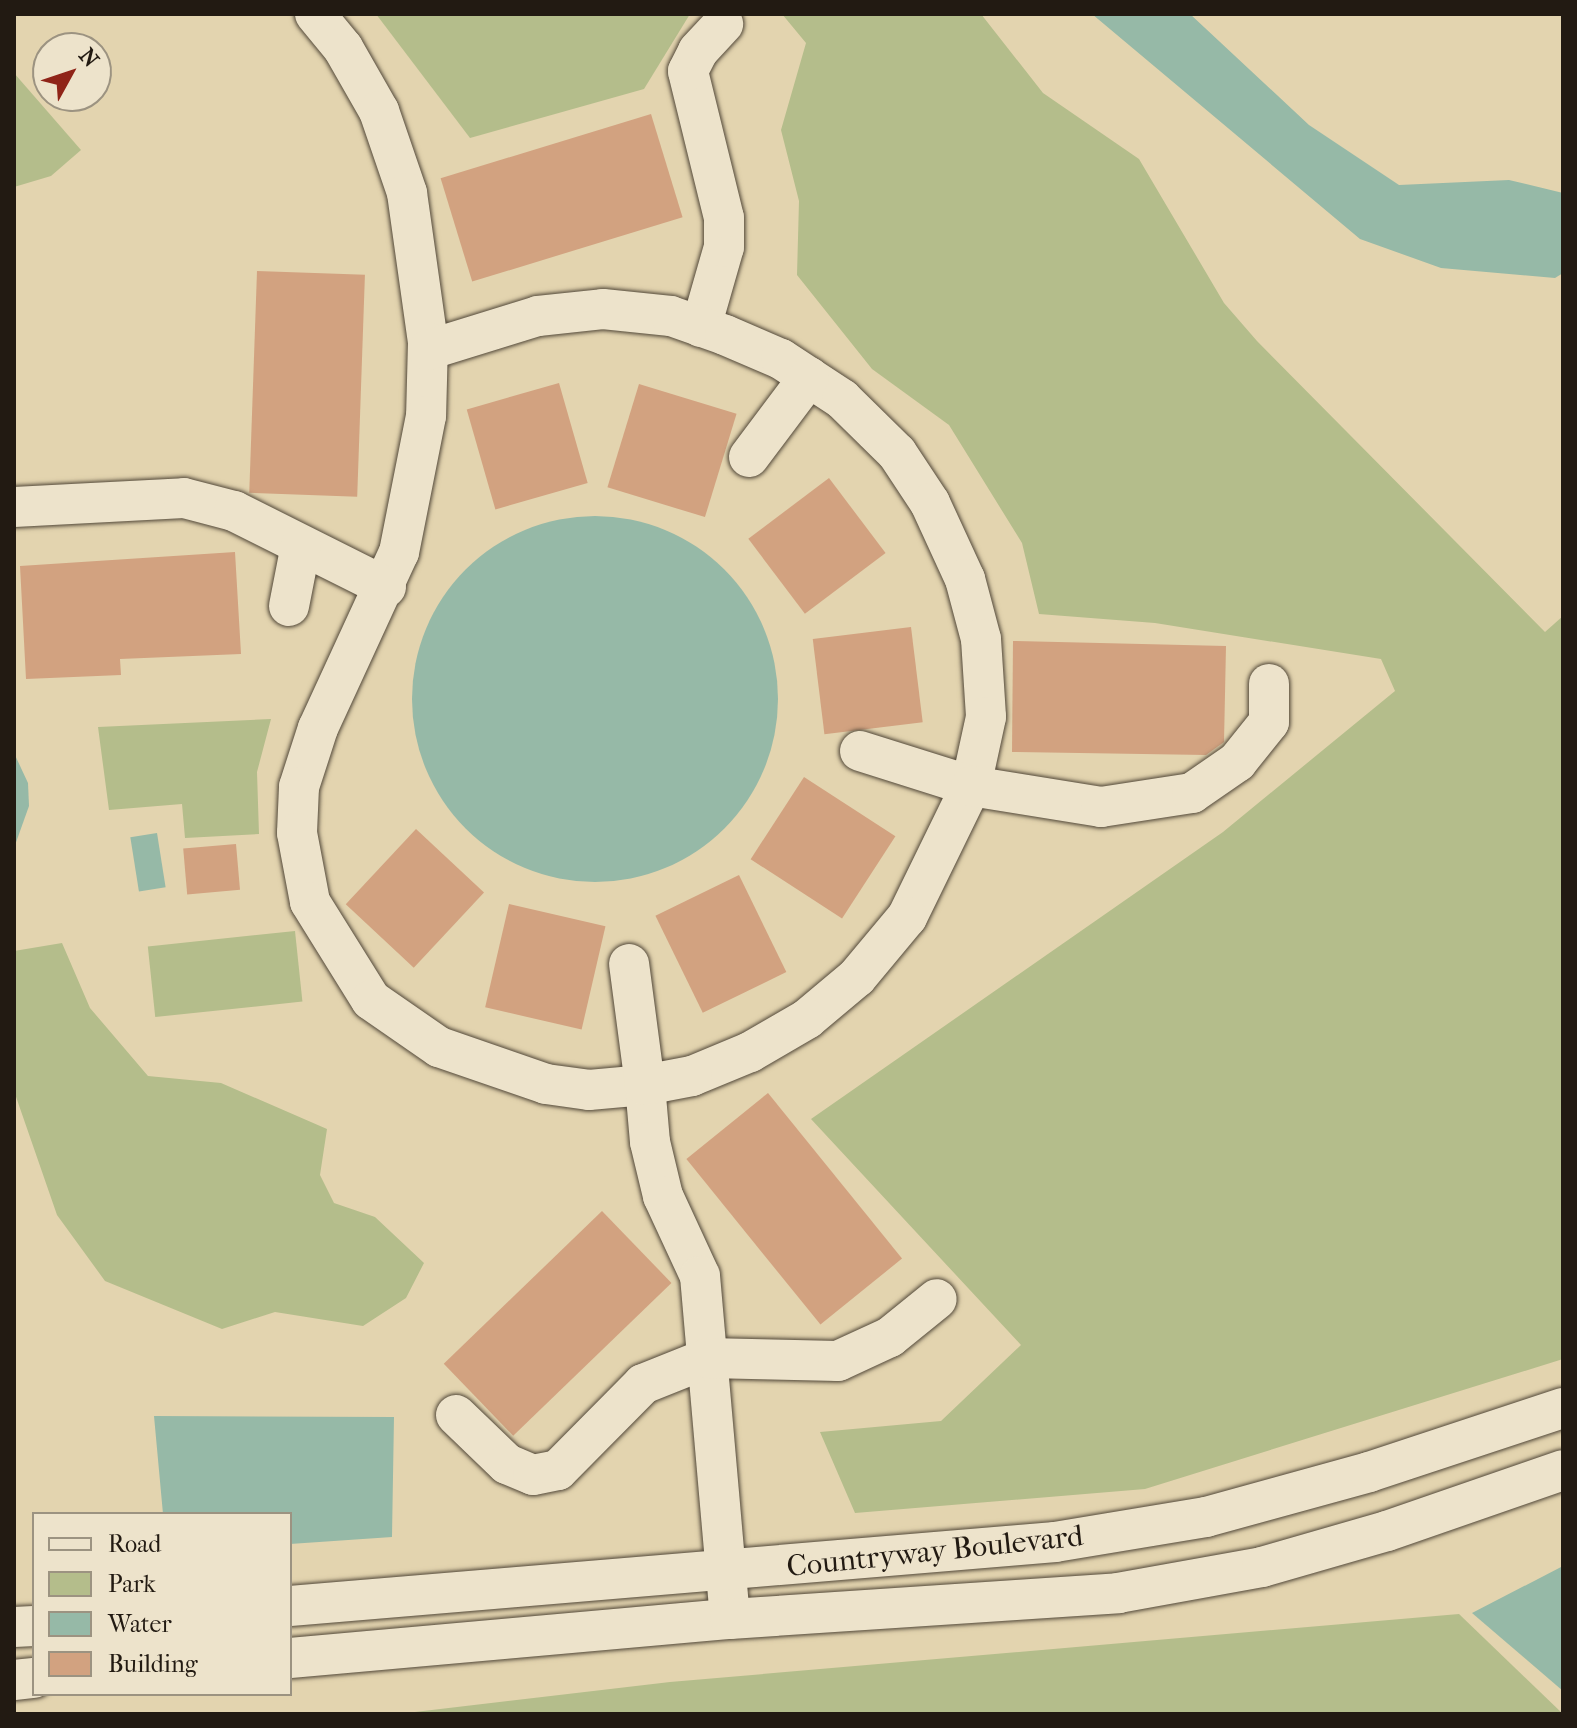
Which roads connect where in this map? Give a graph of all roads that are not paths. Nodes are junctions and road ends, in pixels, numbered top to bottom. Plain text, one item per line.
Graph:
1 (315, 14) edge
2 (723, 24) dead end
3 (701, 327) junction
4 (428, 350) junction
5 (809, 377) junction
6 (749, 457) dead end
7 (14, 507) edge
8 (301, 545) junction
9 (386, 587) junction
10 (289, 606) dead end
11 (1269, 684) dead end
12 (860, 751) dead end
13 (971, 786) junction
14 (629, 964) dead end
15 (645, 1085) junction
16 (937, 1299) dead end
17 (708, 1358) junction
18 (1563, 1408) edge
19 (456, 1415) dead end
20 (1563, 1470) edge
21 (725, 1572) junction
22 (292, 1606) edge
23 (730, 1619) junction
24 (292, 1658) edge

1 - 4 street
2 - 3 street
3 - 4 street
3 - 5 street
4 - 9 street
5 - 6 street
5 - 13 street
7 - 8 street
8 - 9 street
8 - 10 street
9 - 15 street
11 - 13 street
12 - 13 street
13 - 15 street
14 - 15 street
15 - 17 street
16 - 17 street
17 - 19 street
17 - 21 street
18 - 21 street, Countryway Boulevard
20 - 23 street, Countryway Boulevard
21 - 22 street, Countryway Boulevard
21 - 23 street
23 - 24 street, Countryway Boulevard

